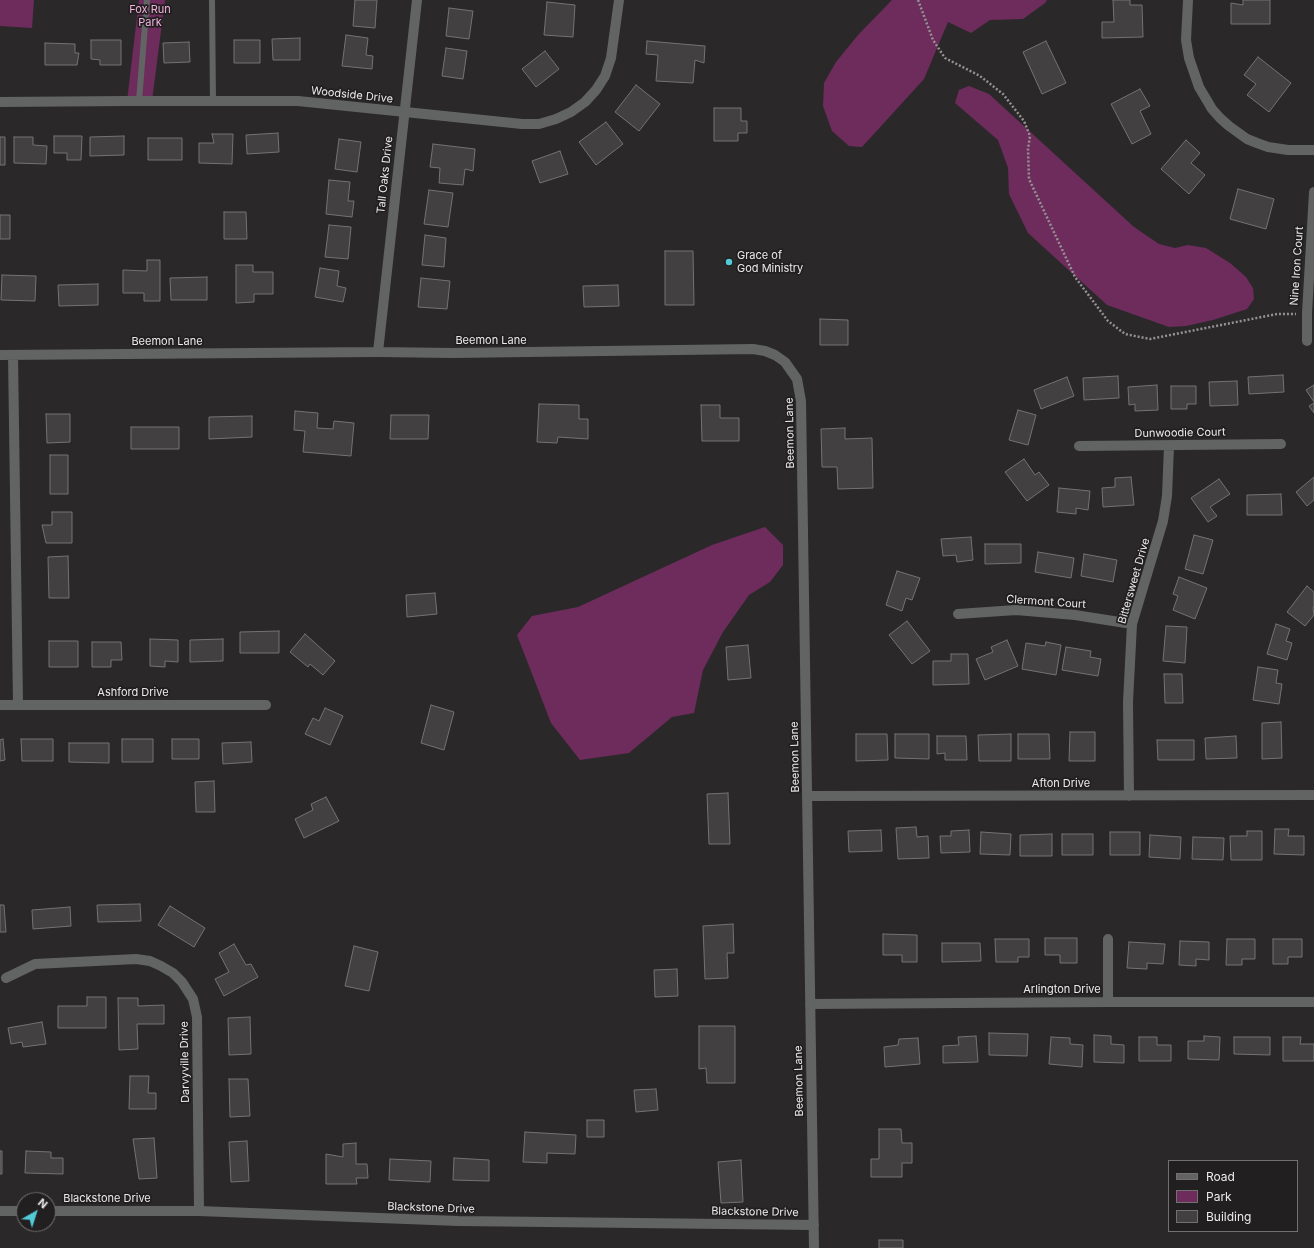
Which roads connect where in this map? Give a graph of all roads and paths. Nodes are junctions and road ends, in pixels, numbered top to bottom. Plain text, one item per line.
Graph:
1 (147, 0) edge
2 (212, 0) edge
3 (417, 0) edge
4 (618, 0) edge
5 (918, 0) edge
6 (1188, 0) edge
7 (139, 101) junction
8 (0, 102) edge
9 (212, 102) junction
10 (404, 112) junction
11 (1314, 150) edge
12 (1314, 192) edge
13 (1307, 313) junction
14 (1307, 341) dead end
15 (378, 352) junction
16 (0, 355) edge
17 (13, 355) junction
18 (1281, 444) dead end
19 (1079, 446) dead end
20 (1169, 446) junction
21 (958, 614) dead end
22 (1132, 624) junction
23 (0, 704) edge
24 (18, 704) junction
25 (266, 705) dead end
26 (808, 796) junction
27 (1129, 796) junction
28 (1314, 796) edge
29 (1108, 939) dead end
30 (6, 978) dead end
31 (1108, 1002) junction
32 (1314, 1002) edge
33 (810, 1004) junction
34 (0, 1211) edge
35 (16, 1211) edge
36 (56, 1211) edge
37 (199, 1211) junction
38 (814, 1225) junction
39 (814, 1248) edge

1 - 7 lane
2 - 9 lane
3 - 10 street, Tall Oaks Drive
4 - 10 street, Woodside Drive
5 - 13 path
6 - 11 street
7 - 8 street, Woodside Drive
7 - 9 street, Woodside Drive
9 - 10 street, Woodside Drive
10 - 15 street, Tall Oaks Drive
12 - 13 street, Nine Iron Court
13 - 14 street, Nine Iron Court
15 - 17 street, Beemon Lane
15 - 26 street, Beemon Lane
16 - 17 street, Beemon Lane
17 - 24 street
18 - 20 street, Dunwoodie Court
19 - 20 street, Dunwoodie Court
20 - 22 street, Bittersweet Drive
21 - 22 street, Clermont Court
22 - 27 street, Bittersweet Drive
23 - 24 street, Ashford Drive
24 - 25 street, Ashford Drive
26 - 27 street, Afton Drive
26 - 33 street, Beemon Lane
27 - 28 street, Afton Drive
29 - 31 street
30 - 37 street, Darvyville Drive
31 - 32 street, Arlington Drive
31 - 33 street, Arlington Drive
33 - 38 street, Beemon Lane
34 - 35 street
36 - 37 street, Blackstone Drive
37 - 38 street, Blackstone Drive
38 - 39 street, Beemon Lane

